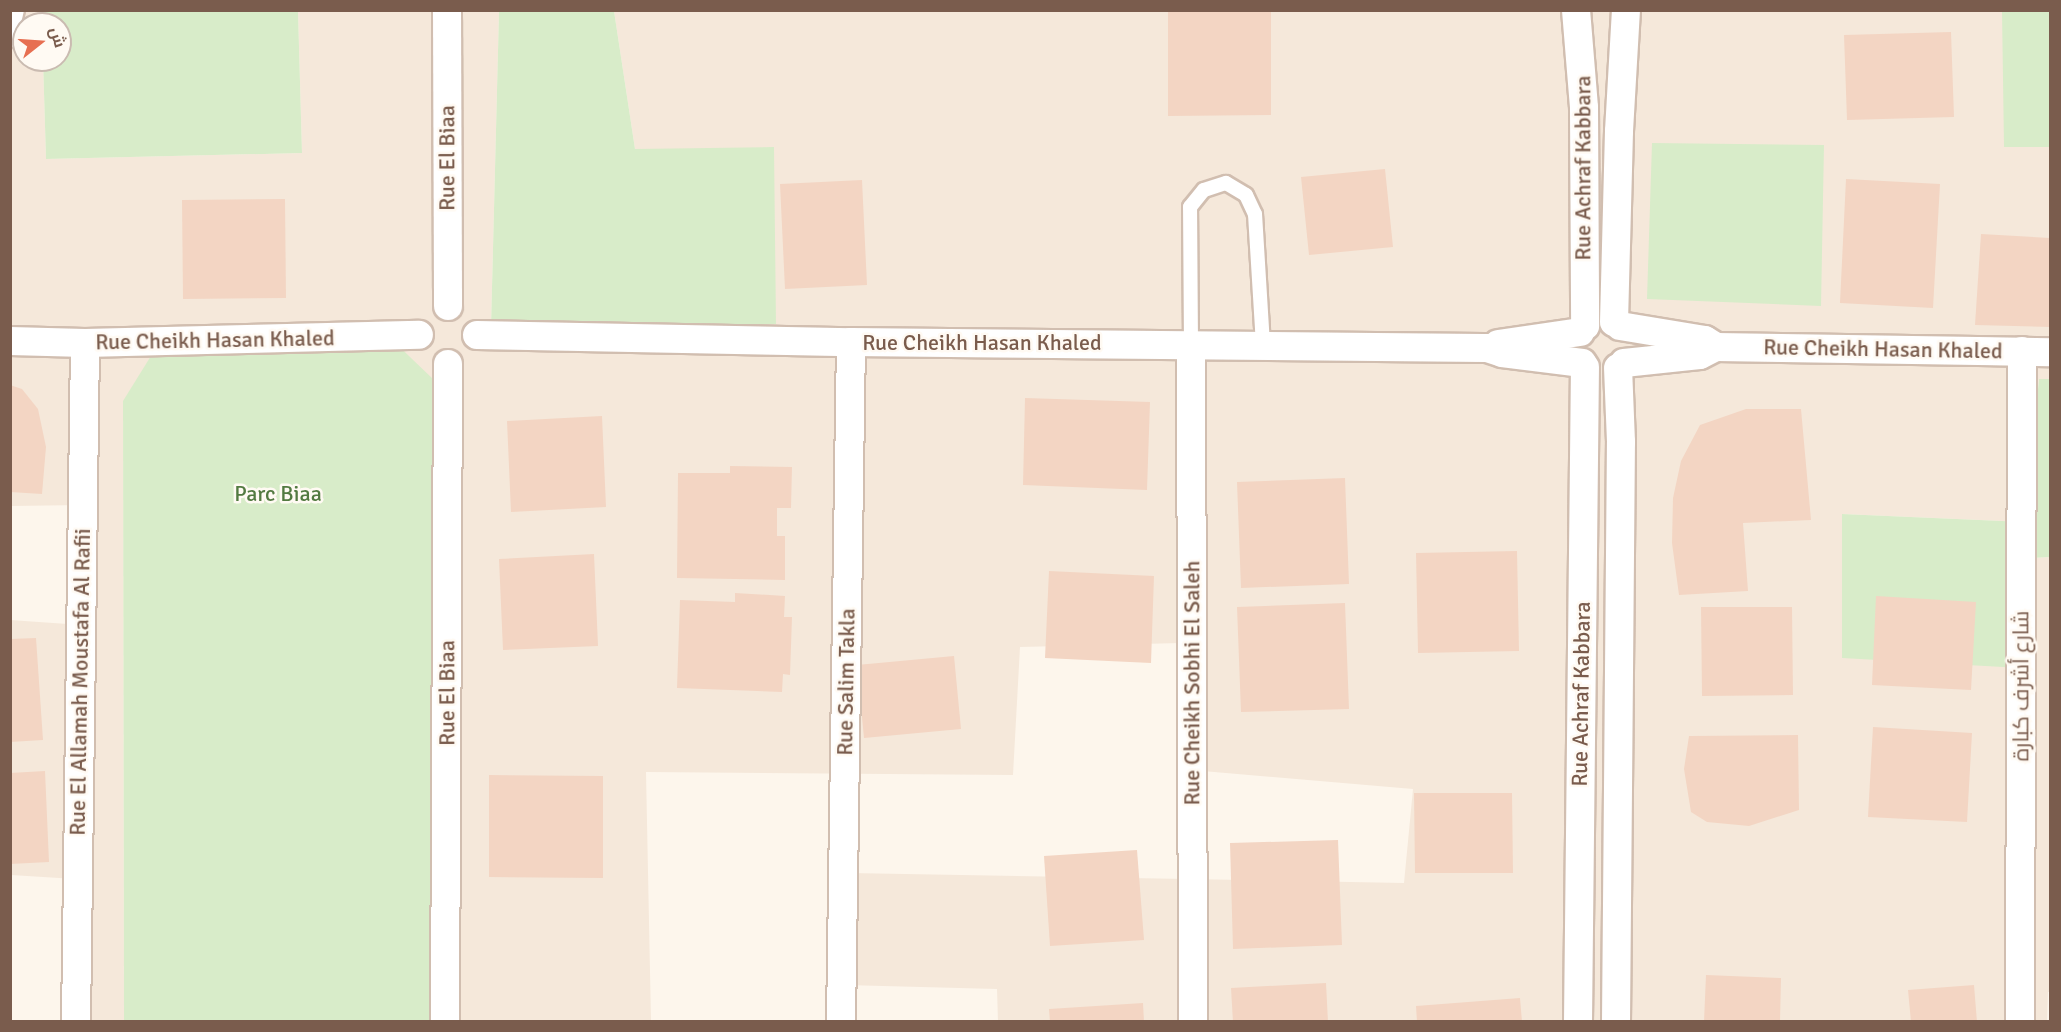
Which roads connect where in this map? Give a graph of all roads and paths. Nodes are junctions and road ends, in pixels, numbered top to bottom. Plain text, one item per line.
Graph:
1 (17, 10) edge
2 (447, 10) edge
3 (1576, 10) edge
4 (1626, 10) edge
5 (10, 40) edge
6 (448, 306) junction
7 (1617, 324) junction
8 (1582, 329) junction
9 (419, 335) junction
10 (477, 335) junction
11 (10, 341) edge
12 (851, 342) junction
13 (85, 343) junction
14 (1191, 345) junction
15 (1263, 346) junction
16 (1716, 347) junction
17 (1487, 348) junction
18 (2022, 351) junction
19 (2050, 352) edge
20 (448, 364) junction
21 (1583, 365) junction
22 (1621, 366) junction
23 (76, 1022) edge
24 (445, 1022) edge
25 (841, 1022) edge
26 (1193, 1022) edge
27 (1578, 1022) edge
28 (1616, 1022) edge
29 (2020, 1022) edge

1 - 5 lane
2 - 6 street, Rue El Biaa
3 - 8 street, Rue Achraf Kabbara
4 - 7 street, Rue Achraf Kabbara
6 - 9 street
6 - 10 street
7 - 8 street
7 - 16 street, Rue Cheikh Hasan Khaled
7 - 22 street
8 - 17 street, Rue Cheikh Hasan Khaled
8 - 21 street
9 - 13 street, Rue Cheikh Hasan Khaled
9 - 20 street
10 - 12 street, Rue Cheikh Hasan Khaled
10 - 20 street
11 - 13 street, Rue Cheikh Hasan Khaled
12 - 14 street, Rue Cheikh Hasan Khaled
12 - 25 street, Rue Salim Takla
13 - 23 street, Rue El Allamah Moustafa Al Rafii
14 - 15 street, Rue Cheikh Hasan Khaled
14 - 15 lane
14 - 26 street, Rue Cheikh Sobhi El Saleh
15 - 17 street, Rue Cheikh Hasan Khaled
16 - 18 street, Rue Cheikh Hasan Khaled
16 - 22 street, Rue Cheikh Hasan Khaled
17 - 21 street, Rue Cheikh Hasan Khaled
18 - 19 street, Rue Cheikh Hasan Khaled
18 - 29 street, شارع أشرف كبارة
20 - 24 street, Rue El Biaa
21 - 22 street
21 - 27 street, Rue Achraf Kabbara
22 - 28 street, Rue Achraf Kabbara

